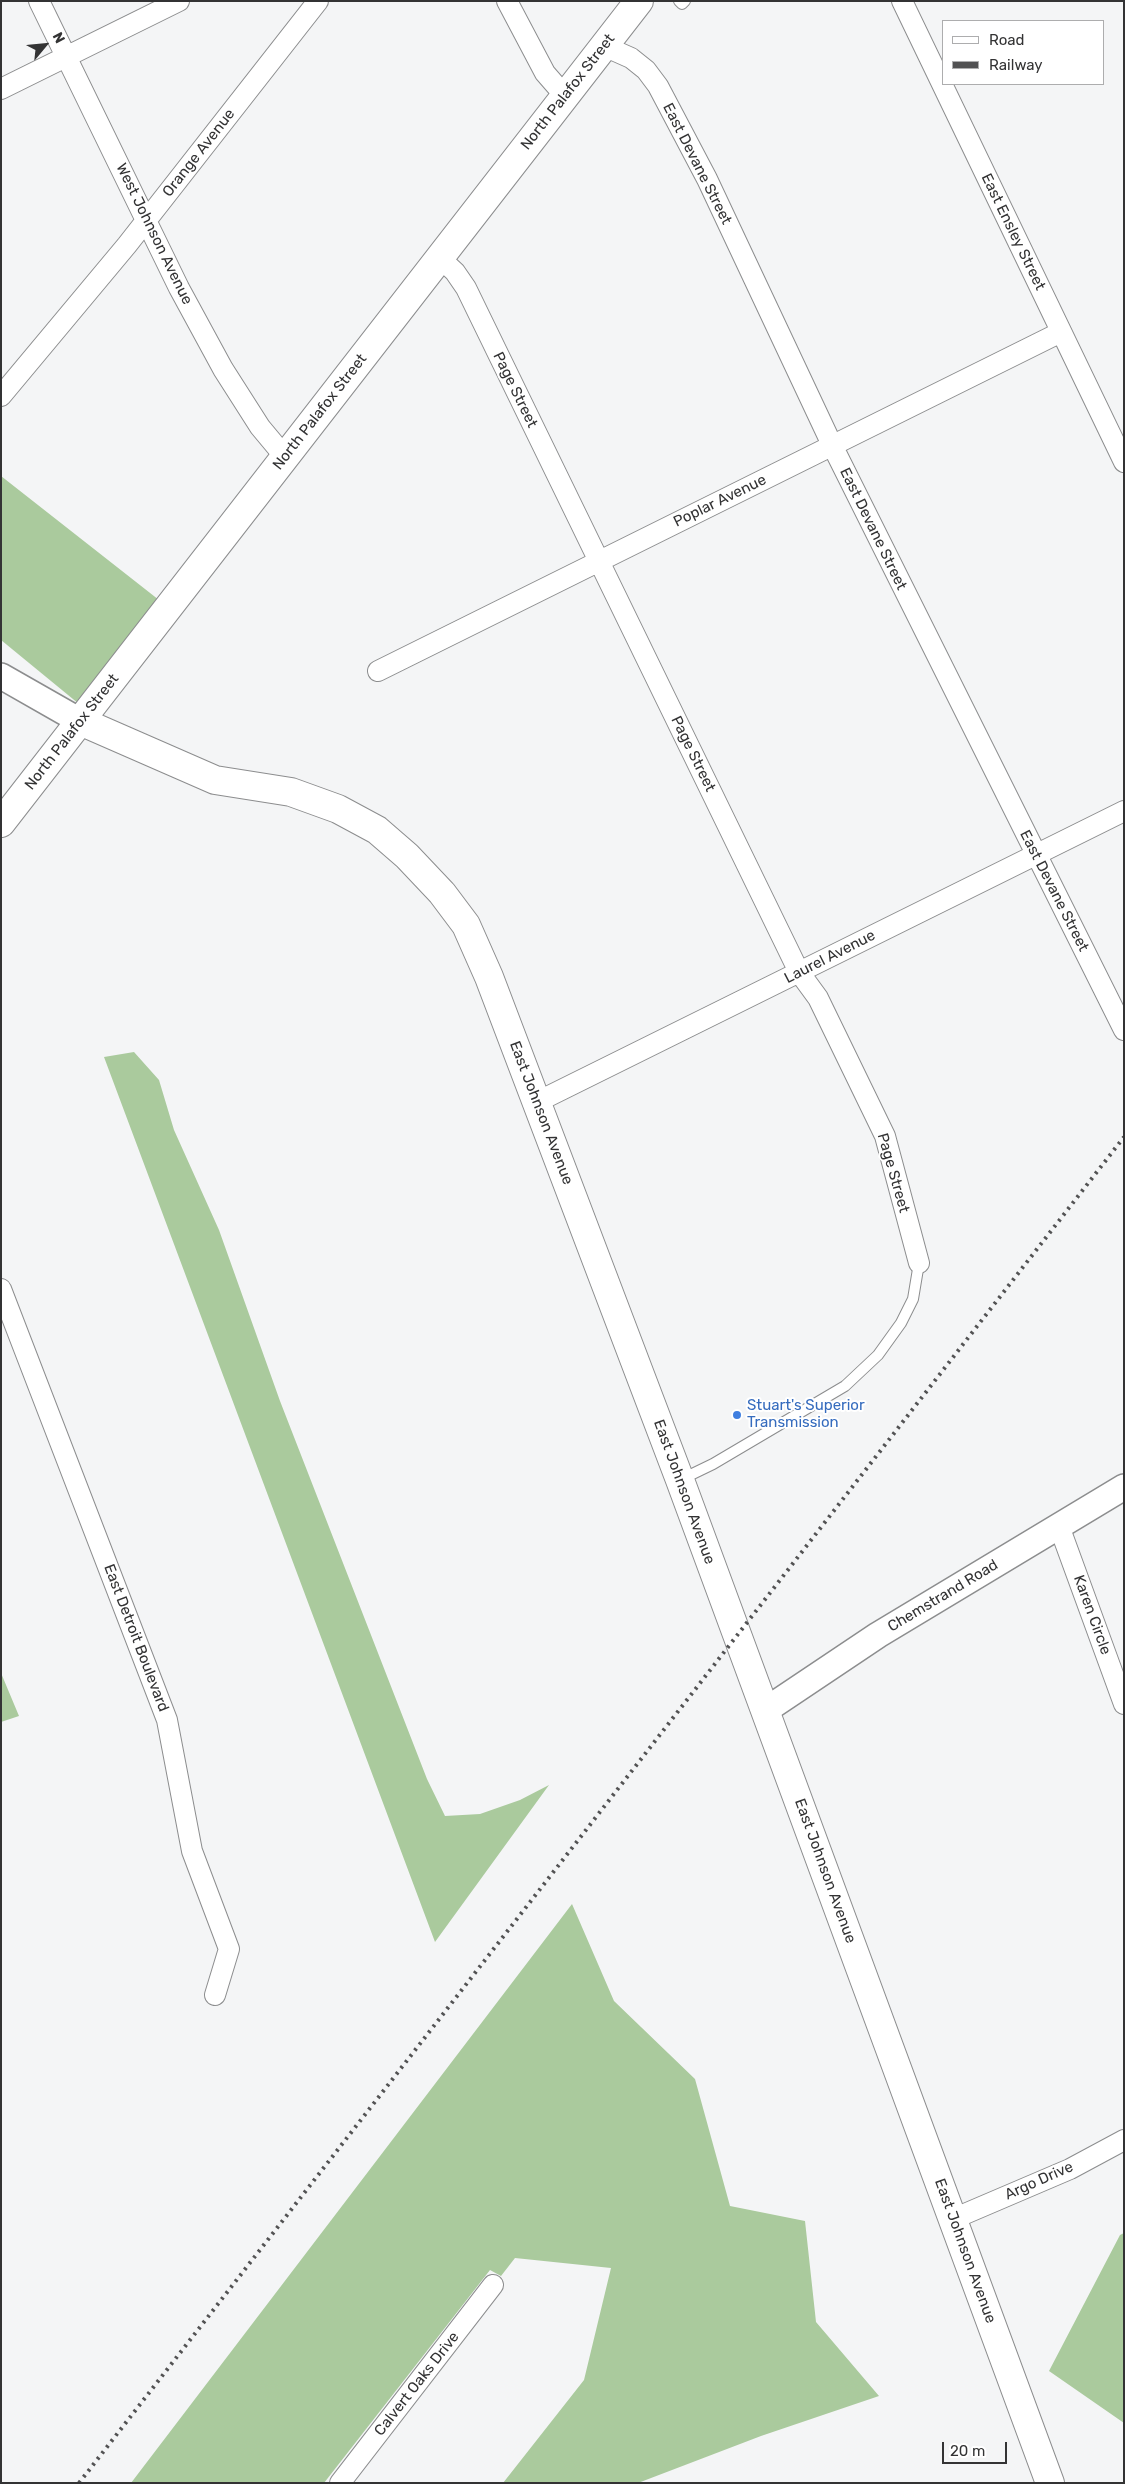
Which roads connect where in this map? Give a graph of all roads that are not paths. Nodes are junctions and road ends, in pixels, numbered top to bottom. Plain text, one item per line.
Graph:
1 (39, 1) edge
2 (179, 1) edge
3 (318, 1) edge
4 (506, 1) edge
5 (639, 1) edge
6 (679, 1) edge
7 (685, 1) edge
8 (902, 1) edge
9 (604, 46) junction
10 (66, 57) junction
11 (942, 84) edge
12 (942, 85) edge
13 (1, 89) edge
14 (565, 96) junction
15 (146, 219) junction
16 (440, 258) junction
17 (1061, 332) junction
18 (1, 396) edge
19 (832, 447) junction
20 (285, 457) junction
21 (1124, 462) edge
22 (598, 561) junction
23 (378, 671) dead end
24 (1, 676) edge
25 (80, 722) junction
26 (1124, 811) edge
27 (1, 823) edge
28 (1036, 854) junction
29 (799, 972) junction
30 (1124, 1030) edge
31 (537, 1102) junction
32 (918, 1263) joint
33 (1, 1289) edge
34 (680, 1480) junction
35 (1124, 1487) edge
36 (1059, 1526) junction
37 (1124, 1704) edge
38 (766, 1710) junction
39 (215, 1995) dead end
40 (1124, 2140) edge
41 (953, 2220) junction
42 (493, 2286) dead end
43 (340, 2483) edge
44 (1050, 2483) edge

1 - 10 street, West Johnson Avenue
2 - 10 street
3 - 15 street, Orange Avenue
4 - 14 street
5 - 9 main road, North Palafox Street
6 - 7 lane
8 - 11 street, East Ensley Street
9 - 14 main road, North Palafox Street
9 - 19 street, East Devane Street
10 - 13 street
10 - 15 street, West Johnson Avenue
12 - 17 street, East Ensley Street
14 - 16 main road, North Palafox Street
15 - 18 street, Orange Avenue
15 - 20 street, West Johnson Avenue
16 - 20 main road, North Palafox Street
16 - 22 street, Page Street
17 - 19 street, Poplar Avenue
17 - 21 street, East Ensley Street
19 - 22 street, Poplar Avenue
19 - 28 street, East Devane Street
20 - 25 main road, North Palafox Street
22 - 23 street, Poplar Avenue
22 - 29 street, Page Street
24 - 25 street
25 - 27 main road, North Palafox Street
25 - 31 main road, East Johnson Avenue
26 - 28 street, Laurel Avenue
28 - 29 street, Laurel Avenue
28 - 30 street, East Devane Street
29 - 31 street, Laurel Avenue
29 - 32 street, Page Street
31 - 34 main road, East Johnson Avenue
32 - 34 lane
33 - 39 street, East Detroit Boulevard
34 - 38 main road, East Johnson Avenue
35 - 36 street, Chemstrand Road
36 - 37 street, Karen Circle
36 - 38 street, Chemstrand Road
38 - 41 main road, East Johnson Avenue
40 - 41 street, Argo Drive
41 - 44 main road, East Johnson Avenue
42 - 43 street, Calvert Oaks Drive

